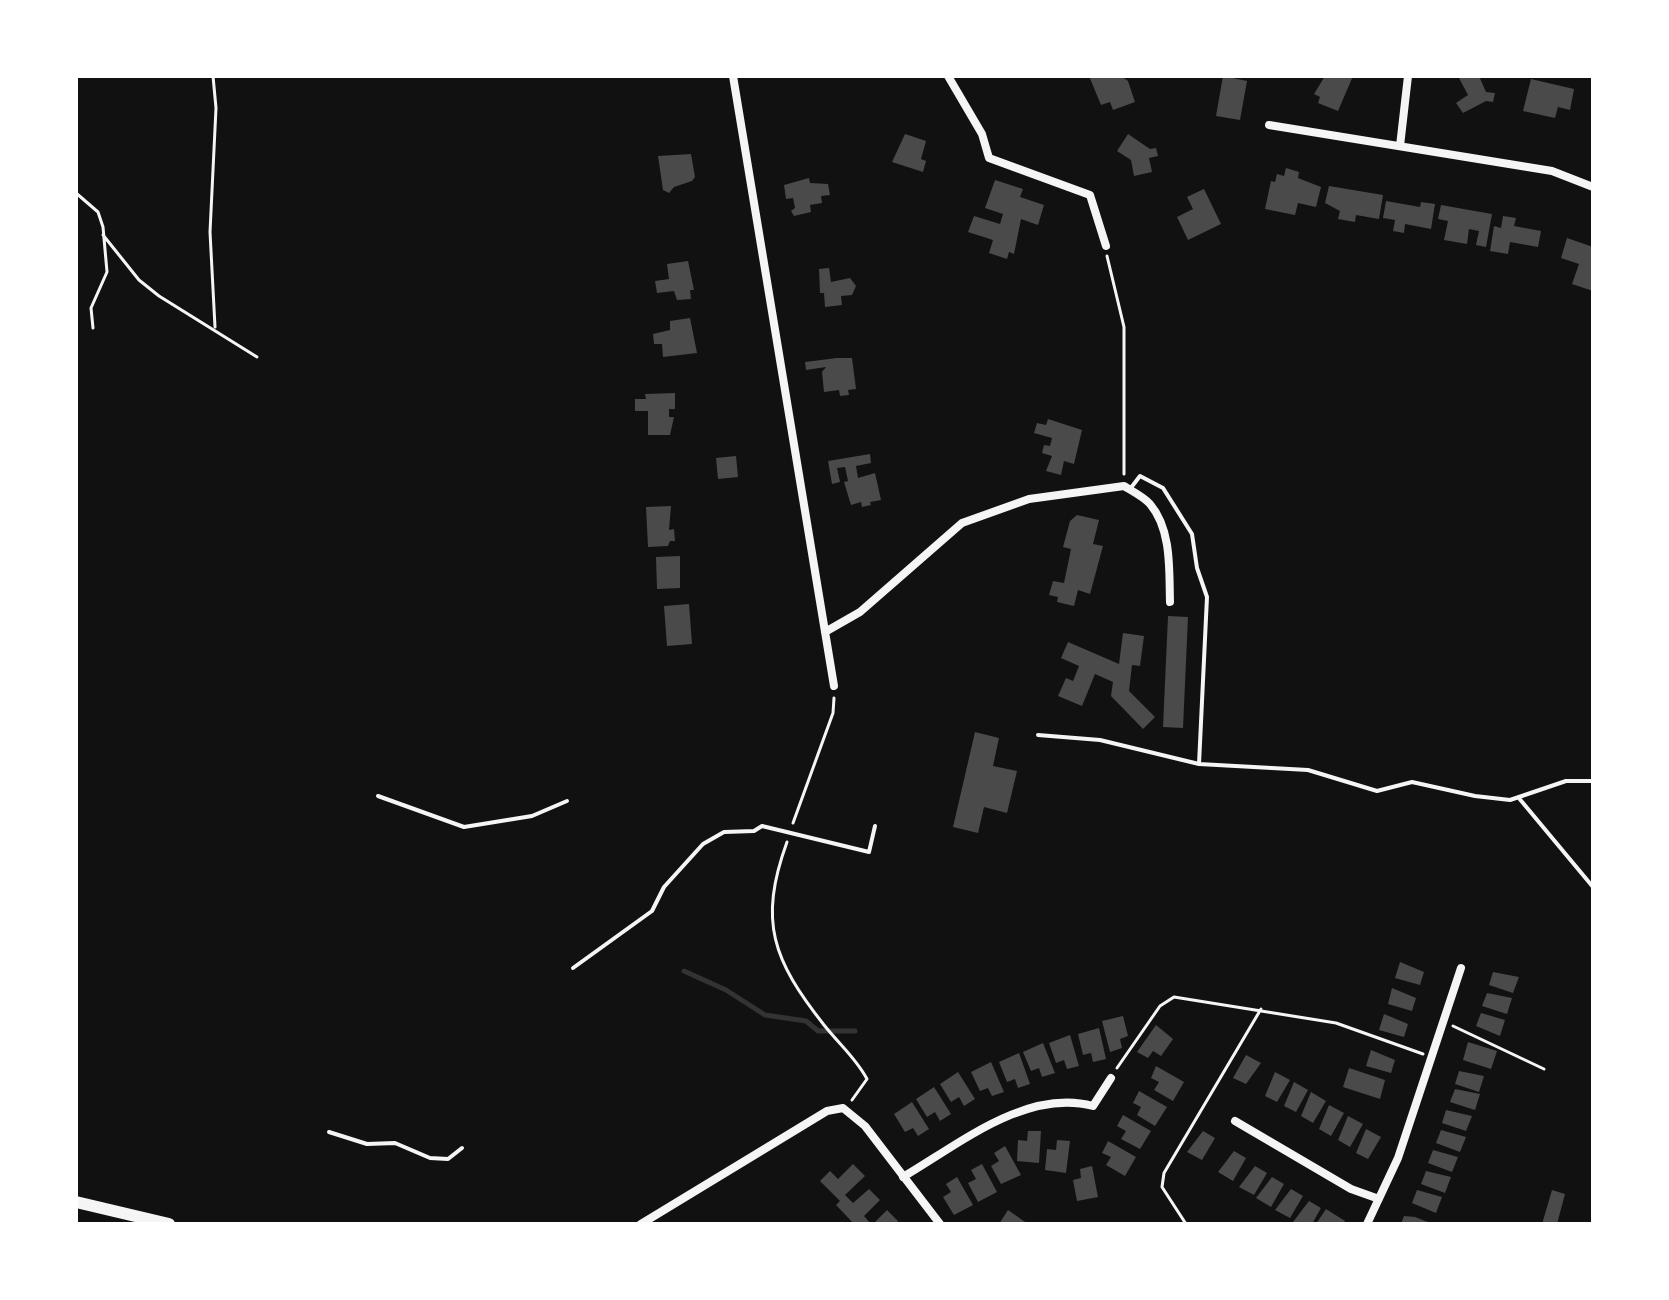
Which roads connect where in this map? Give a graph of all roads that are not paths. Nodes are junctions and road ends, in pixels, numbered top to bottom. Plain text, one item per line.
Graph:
1 (733, 76) edge
2 (948, 76) edge
3 (1408, 76) edge
4 (1269, 125) dead end
5 (1400, 146) junction
6 (1593, 187) edge
7 (1106, 246) road end
8 (1127, 488) junction
9 (1170, 602) dead end
10 (825, 632) junction
11 (834, 686) road end
12 (1038, 735) dead end
13 (1199, 764) junction
14 (1593, 781) edge
15 (378, 796) dead end
16 (1518, 797) junction
17 (567, 801) dead end
18 (875, 826) dead end
19 (1593, 887) edge
20 (573, 968) dead end
21 (1461, 968) dead end
22 (1111, 1078) road end
23 (1235, 1121) dead end
24 (329, 1132) dead end
25 (462, 1148) dead end
26 (903, 1177) junction
27 (1379, 1199) junction
28 (76, 1202) edge
29 (169, 1224) edge
30 (641, 1224) edge
31 (940, 1224) edge
32 (1367, 1224) edge

1 - 10 street
2 - 7 street
3 - 5 street
4 - 5 street
5 - 6 street
8 - 9 street
8 - 10 street
8 - 13 lane
10 - 11 street
12 - 13 lane
13 - 16 lane
14 - 16 lane
15 - 17 lane
16 - 19 lane
18 - 20 lane
21 - 27 street
22 - 26 street
23 - 27 street
24 - 25 lane
26 - 30 street
26 - 31 street
27 - 32 street
28 - 29 main road

